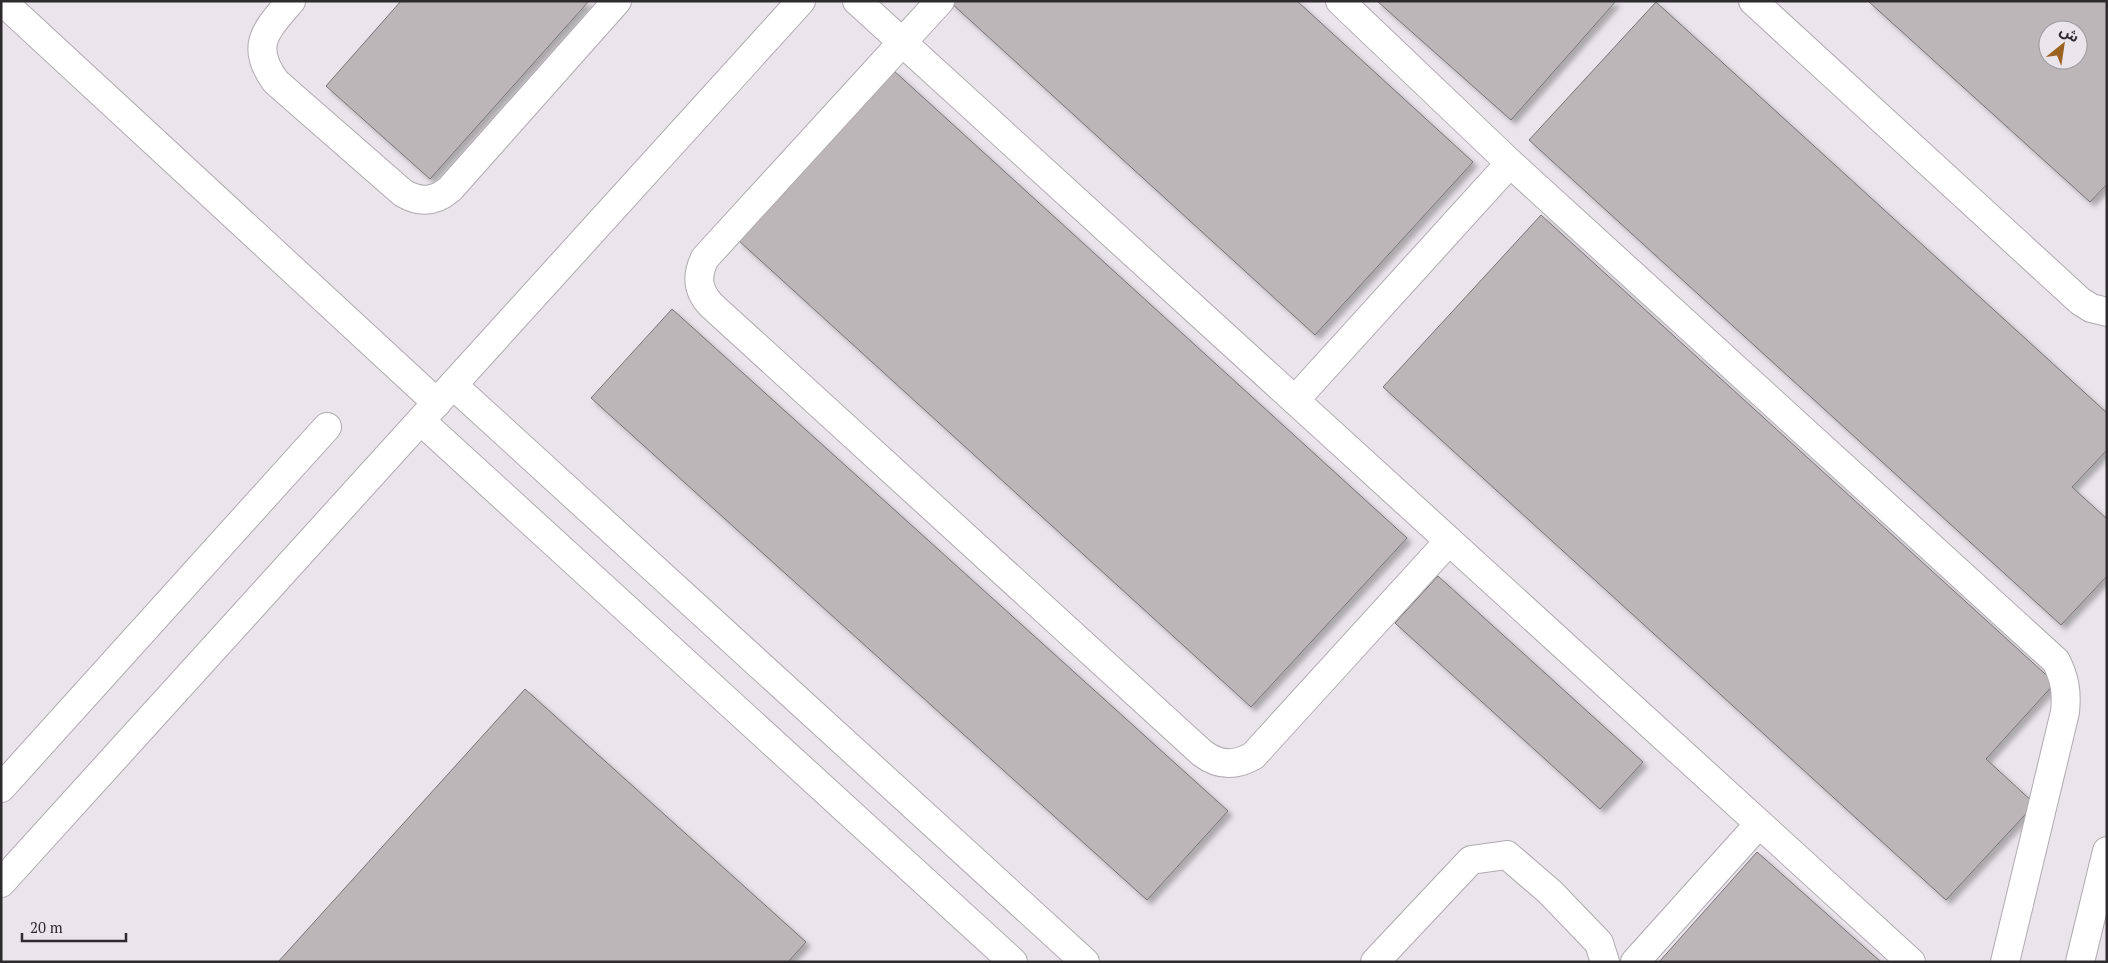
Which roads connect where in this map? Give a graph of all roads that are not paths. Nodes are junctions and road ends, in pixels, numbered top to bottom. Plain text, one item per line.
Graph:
1 (2, 1) edge
2 (291, 1) edge
3 (616, 1) edge
4 (801, 1) edge
5 (857, 1) edge
6 (940, 1) edge
7 (1340, 1) edge
8 (1752, 1) edge
9 (902, 42) junction
10 (1510, 163) junction
11 (2107, 312) edge
12 (1295, 400) junction
13 (437, 403) junction
14 (327, 427) dead end
15 (1449, 541) junction
16 (1, 788) edge
17 (1759, 824) junction
18 (2107, 851) edge
19 (1, 883) edge
20 (1013, 962) edge
21 (1085, 962) edge
22 (1375, 962) edge
23 (1605, 962) edge
24 (1635, 962) edge
25 (1911, 962) edge
26 (2005, 962) edge
27 (2080, 962) edge

1 - 13 street
2 - 3 street
4 - 13 street
5 - 9 street
6 - 9 street
7 - 10 street
8 - 11 street
9 - 12 street
9 - 15 street
10 - 12 street
10 - 26 street
12 - 15 street
13 - 19 street
13 - 20 street
13 - 21 street
14 - 16 street
15 - 17 street
17 - 24 street
17 - 25 street
18 - 27 street
22 - 23 street

